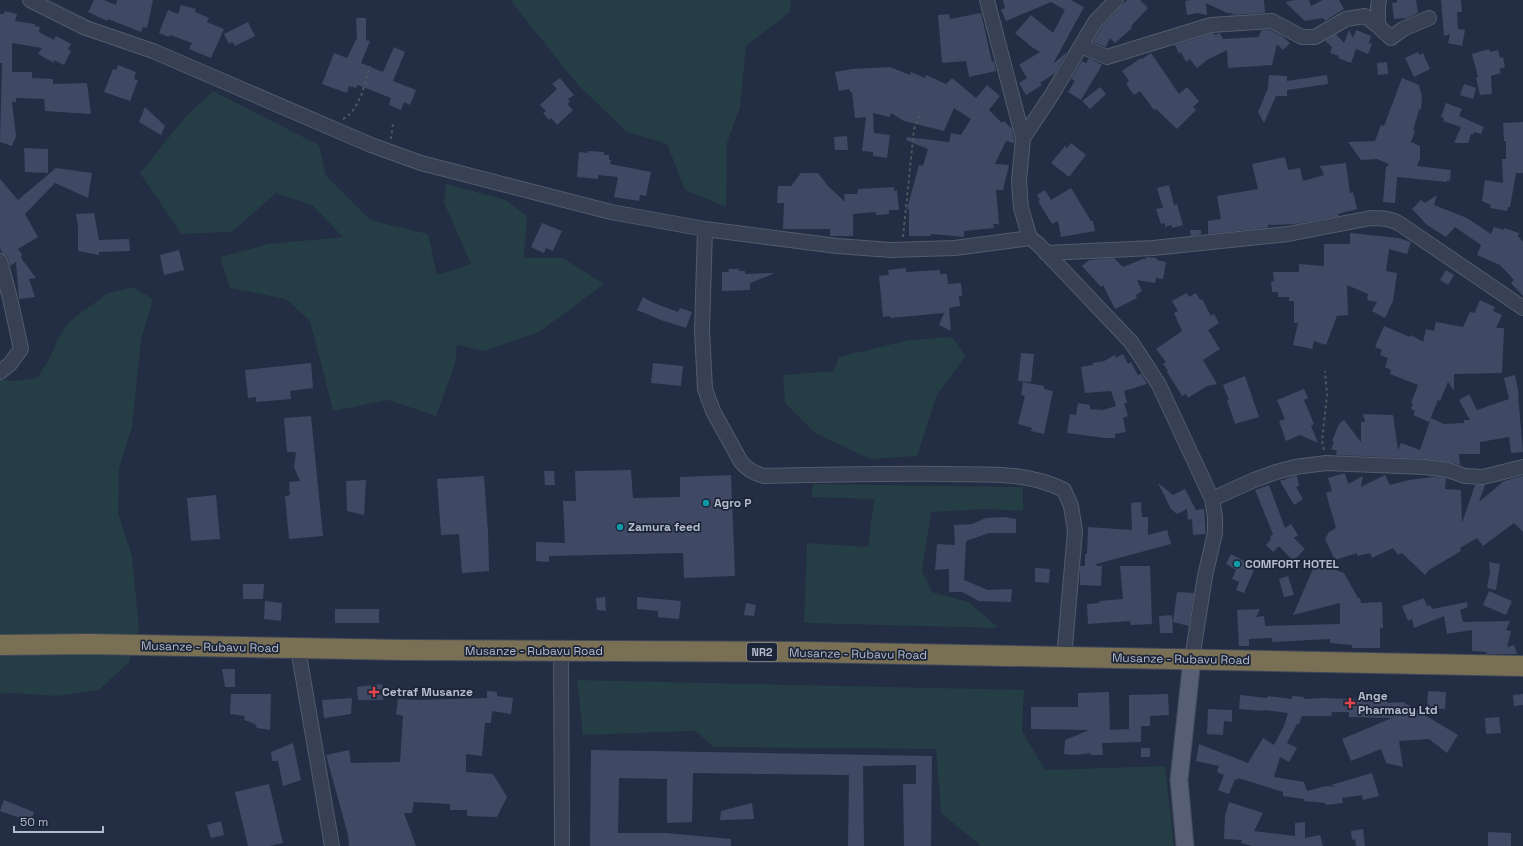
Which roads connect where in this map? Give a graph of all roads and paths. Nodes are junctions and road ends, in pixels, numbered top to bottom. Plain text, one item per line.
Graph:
1 (30, 0) edge
2 (987, 0) edge
3 (1116, 0) edge
4 (1379, 0) edge
5 (1429, 18) dead end
6 (1378, 26) junction
7 (1081, 46) junction
8 (370, 66) dead end
9 (921, 112) dead end
10 (338, 131) junction
11 (1023, 138) junction
12 (705, 229) junction
13 (1030, 238) junction
14 (903, 250) junction
15 (1046, 253) junction
16 (0, 261) edge
17 (1523, 308) edge
18 (1325, 371) dead end
19 (0, 372) edge
20 (1326, 463) junction
21 (1523, 467) edge
22 (1212, 499) junction
23 (0, 645) edge
24 (298, 649) junction
25 (561, 651) junction
26 (1064, 658) junction
27 (1192, 659) junction
28 (1523, 666) edge
29 (332, 846) edge
30 (562, 846) edge
31 (1185, 846) edge

1 - 10 street
2 - 11 street
3 - 7 street
4 - 6 street
5 - 6 street
6 - 7 street
7 - 11 street
8 - 10 path
9 - 14 path
10 - 12 street
11 - 13 street
12 - 14 street
12 - 26 street
13 - 14 street
13 - 15 street
15 - 17 street
15 - 22 street
16 - 19 street
18 - 20 path
20 - 21 street
20 - 22 street
22 - 27 street
23 - 24 highway, Musanze - Rubavu Road / NR2
24 - 25 highway, Musanze - Rubavu Road / NR2
24 - 29 street
25 - 26 highway, Musanze - Rubavu Road / NR2
25 - 30 street
26 - 27 highway, Musanze - Rubavu Road / NR2
27 - 28 highway, Musanze - Rubavu Road / NR2
27 - 31 main road

